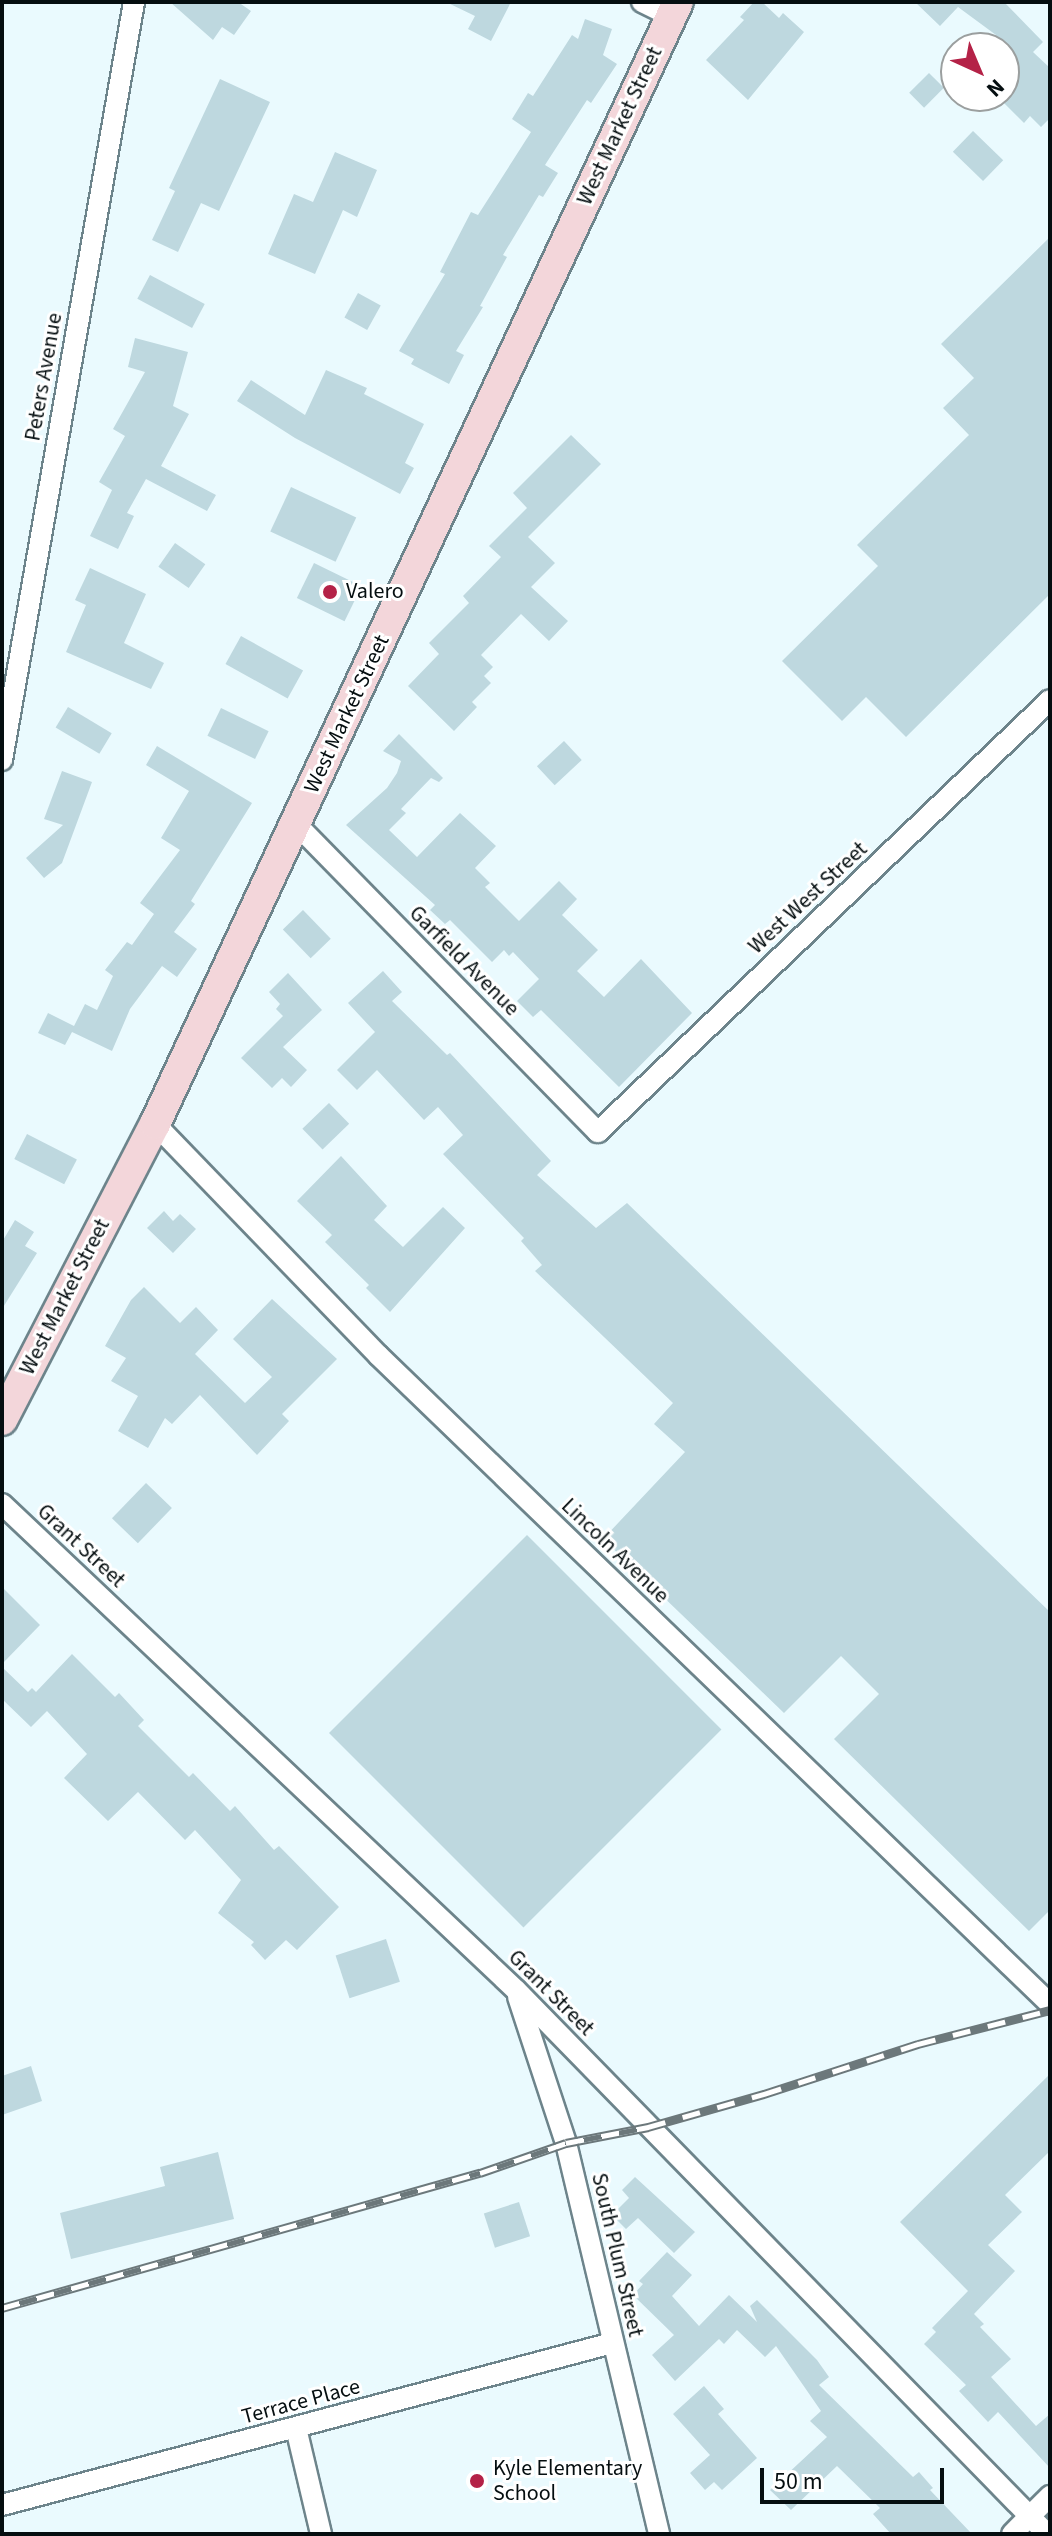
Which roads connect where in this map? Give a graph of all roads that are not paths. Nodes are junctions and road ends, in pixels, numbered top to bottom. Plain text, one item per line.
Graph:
1 (134, 2) edge
2 (642, 2) edge
3 (674, 9) edge
4 (1050, 700) edge
5 (2, 760) edge
6 (296, 824) junction
7 (155, 1124) junction
8 (598, 1132) joint
9 (2, 1420) edge
10 (2, 1504) edge
11 (1042, 1988) edge
12 (516, 1990) junction
13 (1050, 2004) edge
14 (612, 2343) junction
15 (296, 2428) junction
16 (1050, 2496) edge
17 (2, 2505) edge
18 (1029, 2517) junction
19 (321, 2534) edge
20 (659, 2534) edge
21 (1012, 2534) edge
22 (1047, 2534) edge

1 - 5 street, Peters Avenue
2 - 3 street
3 - 6 main road, West Market Street
4 - 8 street, West West Street
6 - 7 main road, West Market Street
6 - 8 street, Garfield Avenue
7 - 9 main road, West Market Street
7 - 11 street, Lincoln Avenue
10 - 12 street, Grant Street
11 - 13 street, Lincoln Avenue
12 - 14 street, South Plum Street
12 - 18 street, Grant Street
14 - 15 street, Terrace Place
14 - 20 street, South Plum Street
15 - 17 street, Terrace Place
15 - 19 street
16 - 18 street
18 - 21 street
18 - 22 street, Grant Street

